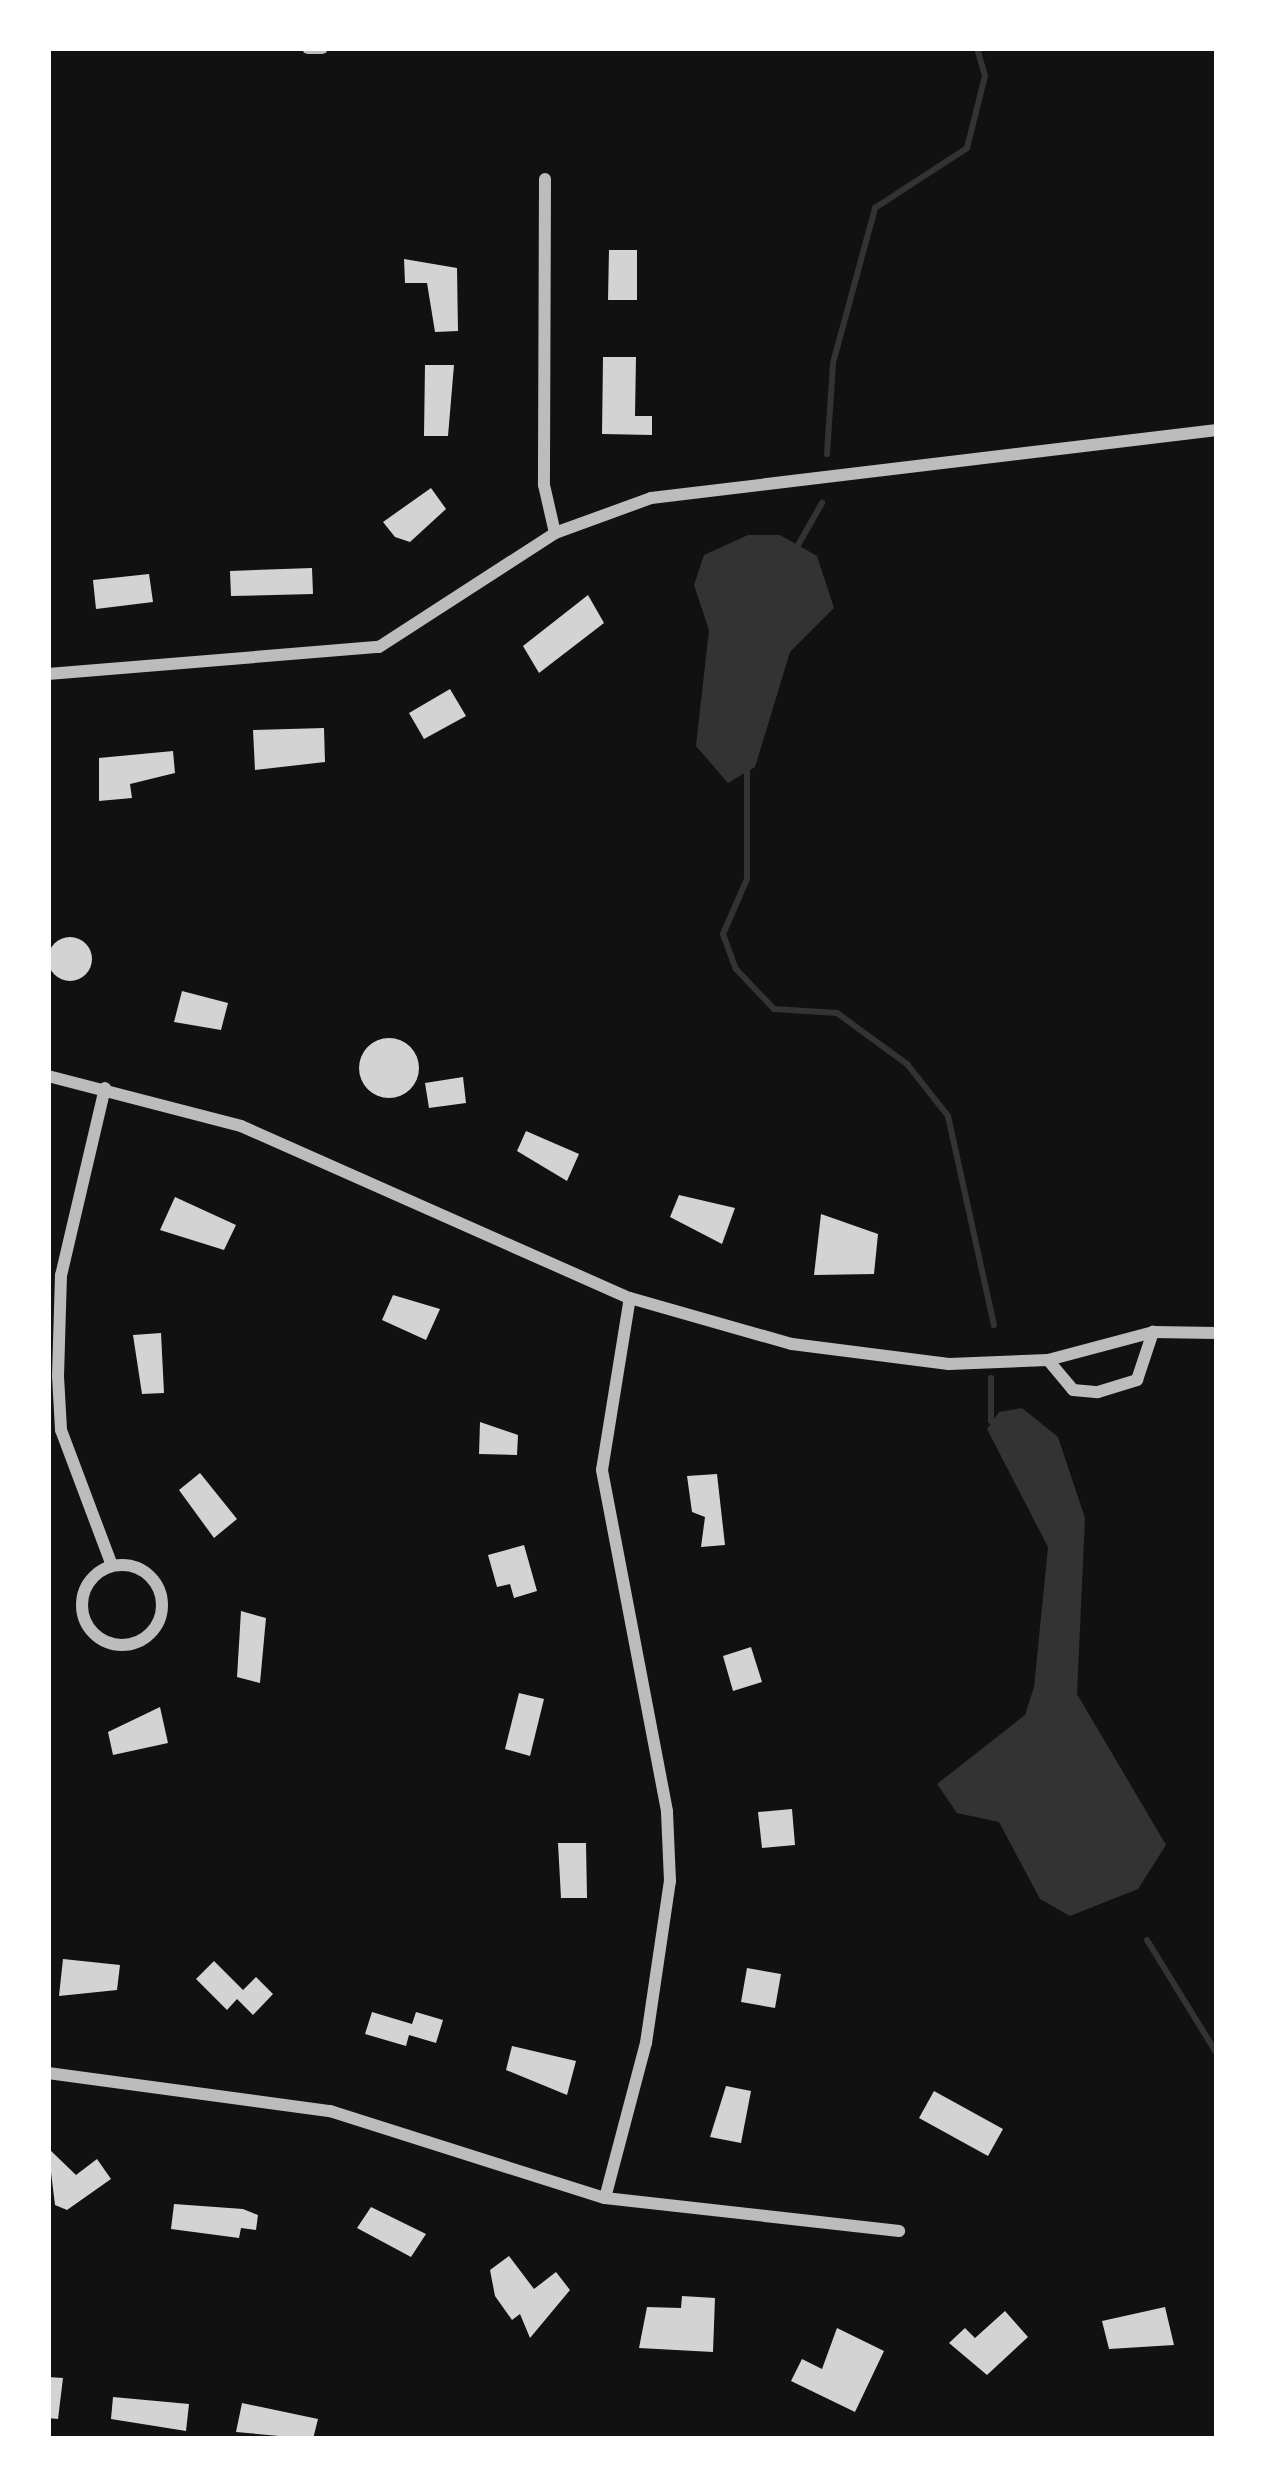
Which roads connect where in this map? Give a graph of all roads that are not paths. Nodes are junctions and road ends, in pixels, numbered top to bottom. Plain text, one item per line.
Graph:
1 (308, 48) edge
2 (322, 48) edge
3 (545, 179) dead end
4 (1217, 430) edge
5 (555, 533) junction
6 (48, 674) edge
7 (48, 1076) edge
8 (105, 1088) junction
9 (630, 1298) junction
10 (1153, 1332) junction
11 (1217, 1333) edge
12 (1048, 1360) junction
13 (112, 1566) junction
14 (48, 2073) edge
15 (605, 2198) junction
16 (899, 2231) dead end

1 - 2 street
3 - 5 street
4 - 5 street
5 - 6 street
7 - 8 street
8 - 9 street
8 - 13 street
9 - 12 street
9 - 15 street
10 - 11 street
10 - 12 street
10 - 12 street
13 - 13 street
14 - 15 street
15 - 16 street

